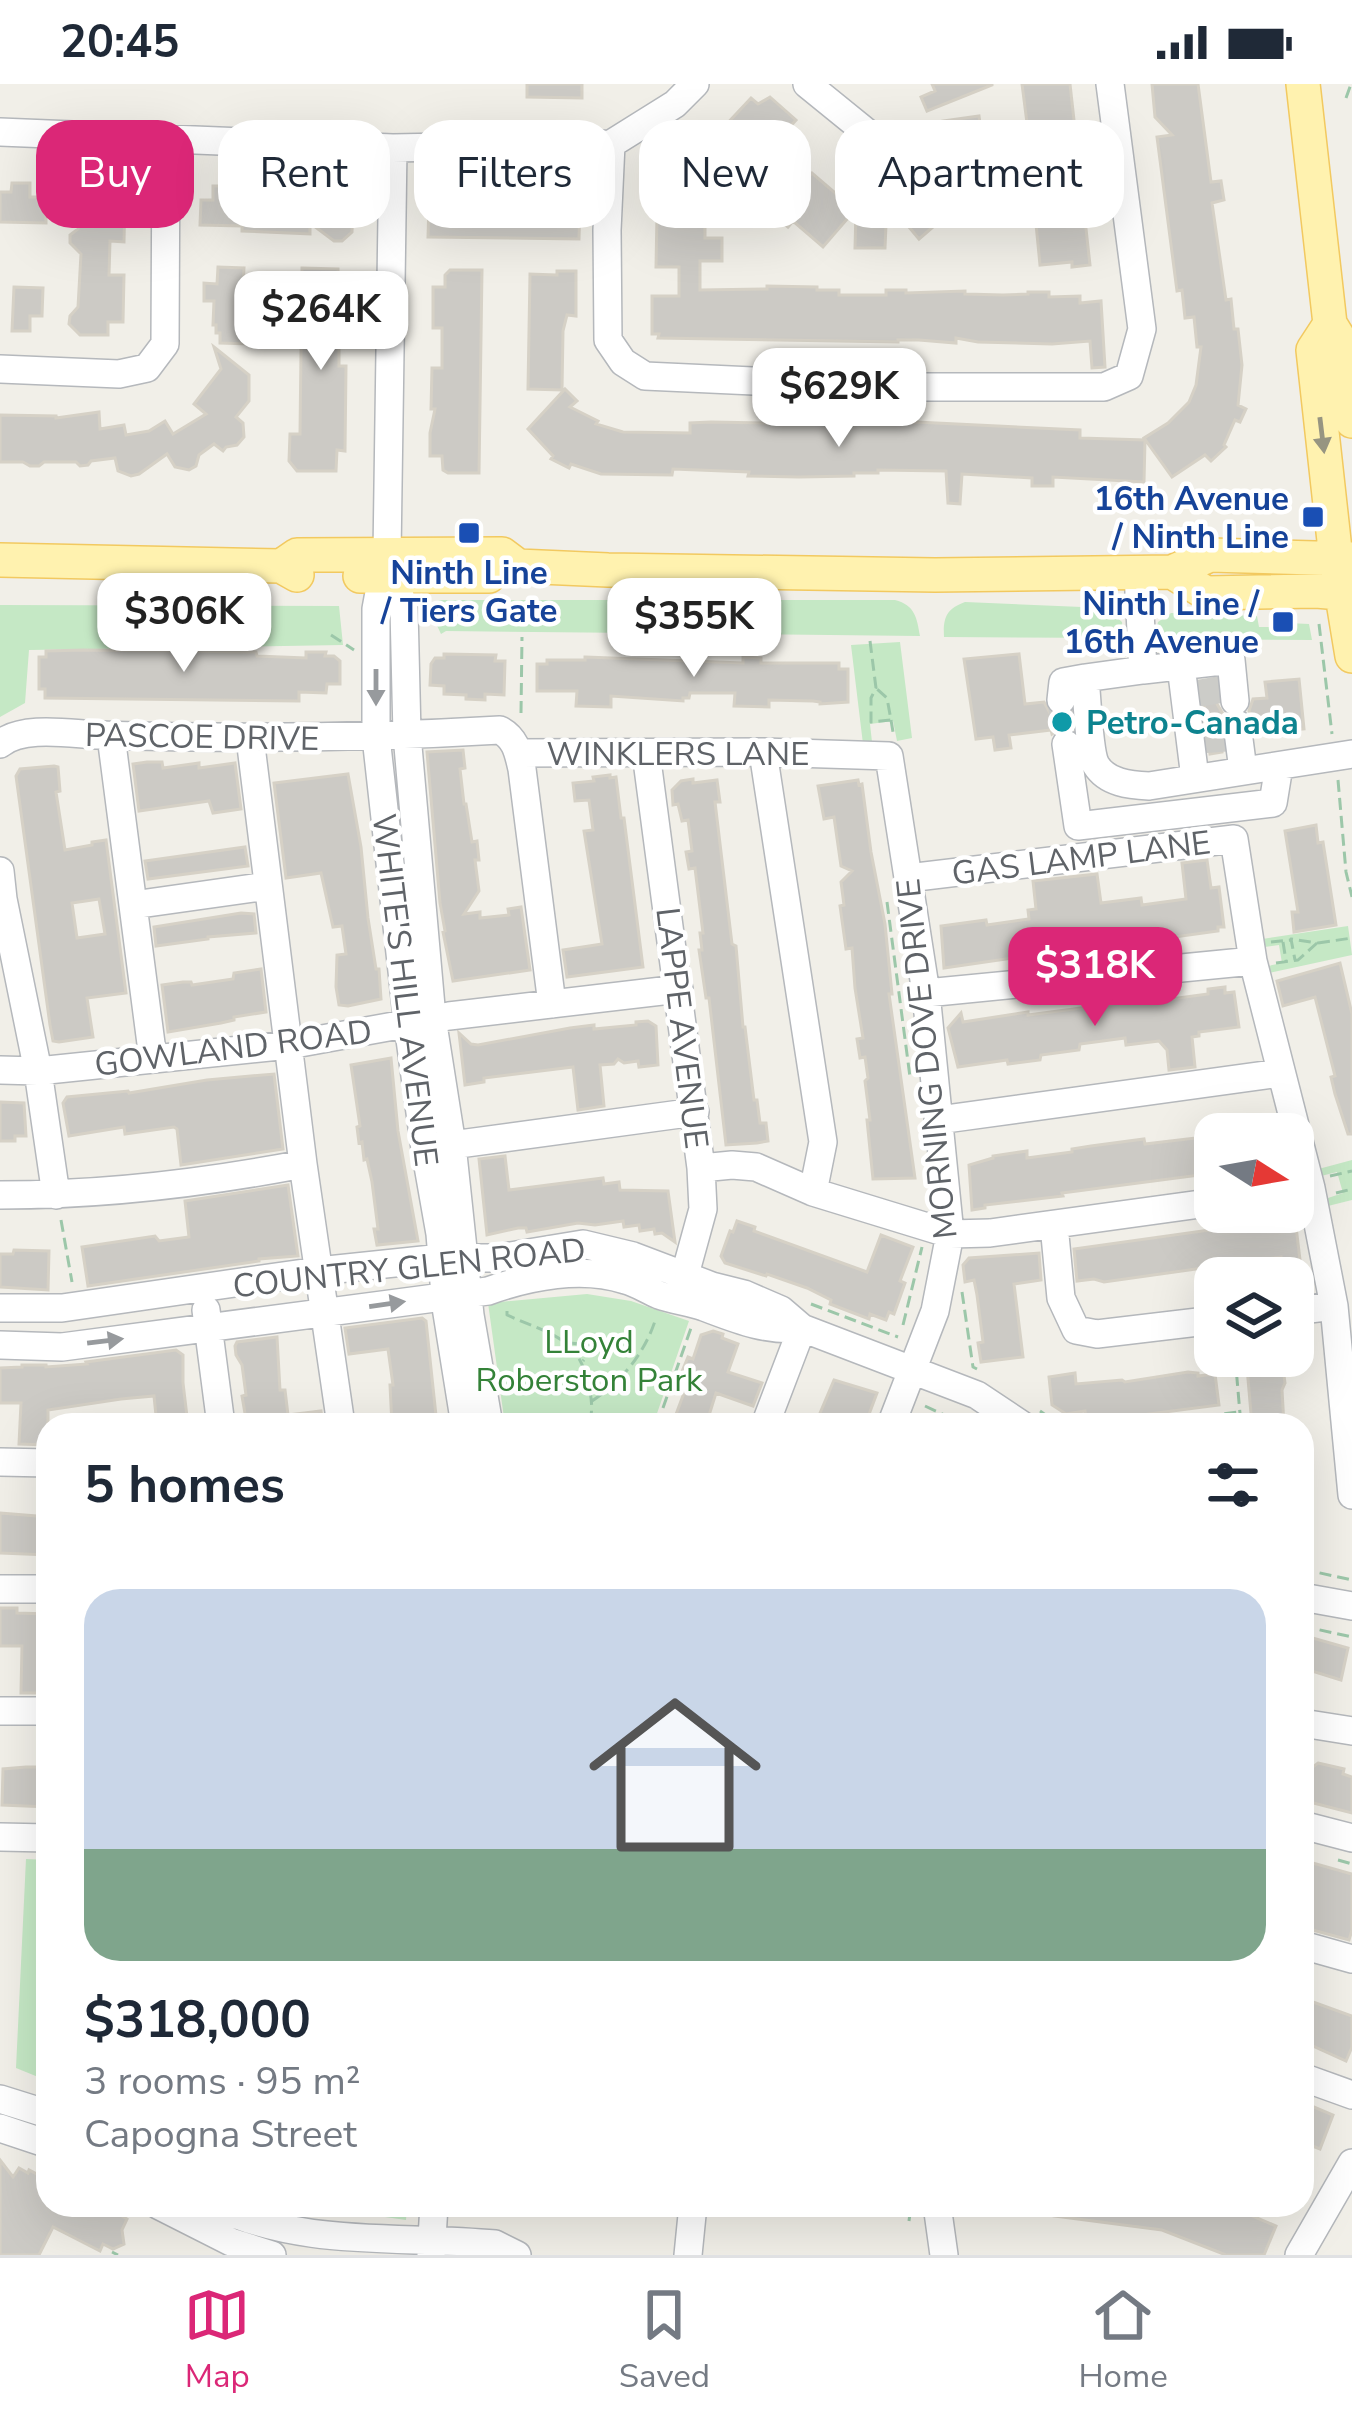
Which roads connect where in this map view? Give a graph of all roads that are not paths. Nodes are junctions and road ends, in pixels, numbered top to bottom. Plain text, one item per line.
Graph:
1 (694, 84) edge
2 (807, 84) edge
3 (1110, 84) edge
4 (1303, 84) edge
5 (852, 120) edge
6 (0, 132) edge
7 (36, 133) edge
8 (194, 139) edge
9 (615, 142) edge
10 (393, 148) junction
11 (414, 148) edge
12 (166, 228) edge
13 (607, 228) edge
14 (1330, 324) junction
15 (0, 369) edge
16 (1352, 421) edge
17 (1344, 559) edge
18 (0, 560) edge
19 (388, 569) junction
20 (1155, 573) junction
21 (1348, 594) edge
22 (1352, 656) edge
23 (1181, 666) junction
24 (1143, 670) junction
25 (1085, 678) junction
26 (1061, 700) dead end
27 (1223, 720) junction
28 (111, 736) junction
29 (407, 736) junction
30 (376, 737) junction
31 (250, 738) junction
32 (0, 744) edge
33 (1066, 744) tunnel mouth
34 (892, 750) joint
35 (763, 752) junction
36 (518, 753) junction
37 (646, 753) junction
38 (1352, 754) edge
39 (1095, 764) junction
40 (1279, 766) junction
41 (1243, 770) junction
42 (1195, 778) junction
43 (1073, 789) junction
44 (0, 871) edge
45 (908, 878) junction
46 (268, 886) junction
47 (133, 904) junction
48 (1253, 957) junction
49 (679, 988) junction
50 (926, 993) junction
51 (552, 1004) junction
52 (420, 1022) junction
53 (290, 1045) junction
54 (153, 1059) junction
55 (0, 1070) edge
56 (38, 1071) junction
57 (1281, 1073) junction
58 (694, 1112) junction
59 (1293, 1113) edge
60 (938, 1120) junction
61 (438, 1147) junction
62 (302, 1164) junction
63 (701, 1168) junction
64 (1314, 1190) edge
65 (813, 1192) junction
66 (0, 1195) edge
67 (56, 1195) junction
68 (1194, 1205) edge
69 (1054, 1225) junction
70 (950, 1234) junction
71 (454, 1258) junction
72 (319, 1271) junction
73 (203, 1288) junction
74 (458, 1294) junction
75 (681, 1294) junction
76 (1334, 1306) junction
77 (0, 1308) edge
78 (1314, 1308) edge
79 (327, 1312) junction
80 (1194, 1322) edge
81 (209, 1328) junction
82 (802, 1328) junction
83 (0, 1345) edge
84 (912, 1369) junction
85 (219, 1413) edge
86 (340, 1413) edge
87 (462, 1413) edge
88 (487, 1413) edge
89 (770, 1413) edge
90 (896, 1413) edge
91 (1004, 1413) edge
92 (0, 1462) edge
93 (36, 1463) edge
94 (1352, 1495) edge
95 (0, 1589) edge
96 (36, 1589) edge
97 (1314, 1599) edge
98 (1352, 1606) edge
99 (0, 1711) edge
100 (36, 1712) edge
101 (1314, 1725) edge
102 (1352, 1731) edge
103 (1314, 1828) edge
104 (0, 1837) edge
105 (36, 1838) edge
106 (1352, 1838) edge
107 (1314, 1948) edge
108 (1352, 1959) edge
109 (1314, 2081) edge
110 (1352, 2095) edge
111 (0, 2098) edge
112 (36, 2110) edge
113 (0, 2128) edge
114 (36, 2140) edge
115 (1352, 2163) edge
116 (1314, 2205) edge
117 (182, 2217) edge
118 (238, 2217) edge
119 (433, 2217) edge
120 (692, 2217) edge
121 (939, 2217) edge
122 (1310, 2217) edge
123 (431, 2248) edge
124 (272, 2255) edge
125 (517, 2255) edge
126 (688, 2255) edge
127 (944, 2255) edge
128 (1299, 2255) edge

1 - 9 street
2 - 5 street
3 - 13 street
4 - 14 main road
6 - 7 street
8 - 10 street
10 - 11 street
10 - 19 street
12 - 15 street
14 - 16 main road
14 -> 17 main road
17 - 20 main road
17 - 21 main road
18 - 19 main road
19 - 20 main road
19 - 29 street, WHITE'S HILL AVENUE
19 -> 30 street, WHITE'S HILL AVENUE
20 - 21 main road
20 - 24 street
21 - 22 main road
23 - 24 street
23 - 27 street
23 - 27 street
24 - 25 street
25 - 26 street
25 - 39 street
27 - 41 street
27 - 42 street
28 - 31 street, PASCOE DRIVE
28 - 32 street, PASCOE DRIVE
28 - 47 street
29 - 30 street, PASCOE DRIVE
29 - 36 street, WINKLERS LANE
29 - 52 street, WHITE'S HILL AVENUE
30 - 31 street, PASCOE DRIVE
30 - 52 street, WHITE'S HILL AVENUE
31 - 46 street
33 - 43 street
34 - 35 street, WINKLERS LANE
34 - 45 street, MORNING DOVE DRIVE
35 - 37 street, WINKLERS LANE
35 - 65 street
36 - 37 street, WINKLERS LANE
36 - 51 street
37 - 49 street, LAPPE AVENUE
38 - 40 street
39 - 42 street
39 - 43 street
40 - 41 street
40 - 43 street
41 - 42 street
44 - 56 street
45 - 48 street, GAS LAMP LANE
45 - 50 street, MORNING DOVE DRIVE
46 - 47 street
46 - 53 street
47 - 54 street
48 - 50 street
48 - 57 street, GAS LAMP LANE
49 - 51 street, GOWLAND ROAD
49 - 58 street, LAPPE AVENUE
50 - 60 street, MORNING DOVE DRIVE
51 - 52 street, GOWLAND ROAD
52 - 53 street, GOWLAND ROAD
52 - 61 street, WHITE'S HILL AVENUE
53 - 54 street, GOWLAND ROAD
53 - 62 street
54 - 56 street, GOWLAND ROAD
55 - 56 street, GOWLAND ROAD
56 - 67 street
57 - 59 street, GAS LAMP LANE
57 - 60 street
58 - 61 street
58 - 63 street, LAPPE AVENUE
60 - 70 street, MORNING DOVE DRIVE
61 - 71 street, WHITE'S HILL AVENUE
62 - 67 street
62 - 72 street
63 - 65 street
63 - 75 street, LAPPE AVENUE
64 - 76 street, GAS LAMP LANE
65 - 70 street
66 - 67 street
68 - 69 street
69 - 70 street
69 - 80 street
70 - 84 street, MORNING DOVE DRIVE
71 - 72 street, COUNTRY GLEN ROAD
71 - 74 street, WHITE'S HILL AVENUE
71 - 75 street, COUNTRY GLEN ROAD
72 - 73 street, COUNTRY GLEN ROAD
72 - 79 street
73 - 77 street, COUNTRY GLEN ROAD
73 - 81 street
74 - 75 street, COUNTRY GLEN ROAD
79 -> 74 street, COUNTRY GLEN ROAD
74 - 87 street, WHITE'S HILL AVENUE
74 - 88 street, WHITE'S HILL AVENUE
75 - 82 street, COUNTRY GLEN ROAD
76 - 78 street
76 - 94 street, GAS LAMP LANE
79 - 81 street, COUNTRY GLEN ROAD
79 - 86 street
83 -> 81 street, COUNTRY GLEN ROAD
81 - 85 street
82 - 84 street, COUNTRY GLEN ROAD
82 - 89 street
84 - 90 street, MORNING DOVE DRIVE
84 - 91 street, COUNTRY GLEN ROAD
92 - 93 street
95 - 96 street
97 - 98 street
99 - 100 street
101 - 102 street
103 - 106 street
104 - 105 street
107 - 108 street
109 - 110 street
111 - 112 street
113 - 114 street
115 - 116 street
117 - 124 street
118 - 123 street
119 - 123 street
120 - 126 street
121 - 127 street
122 - 128 street
123 - 125 street

